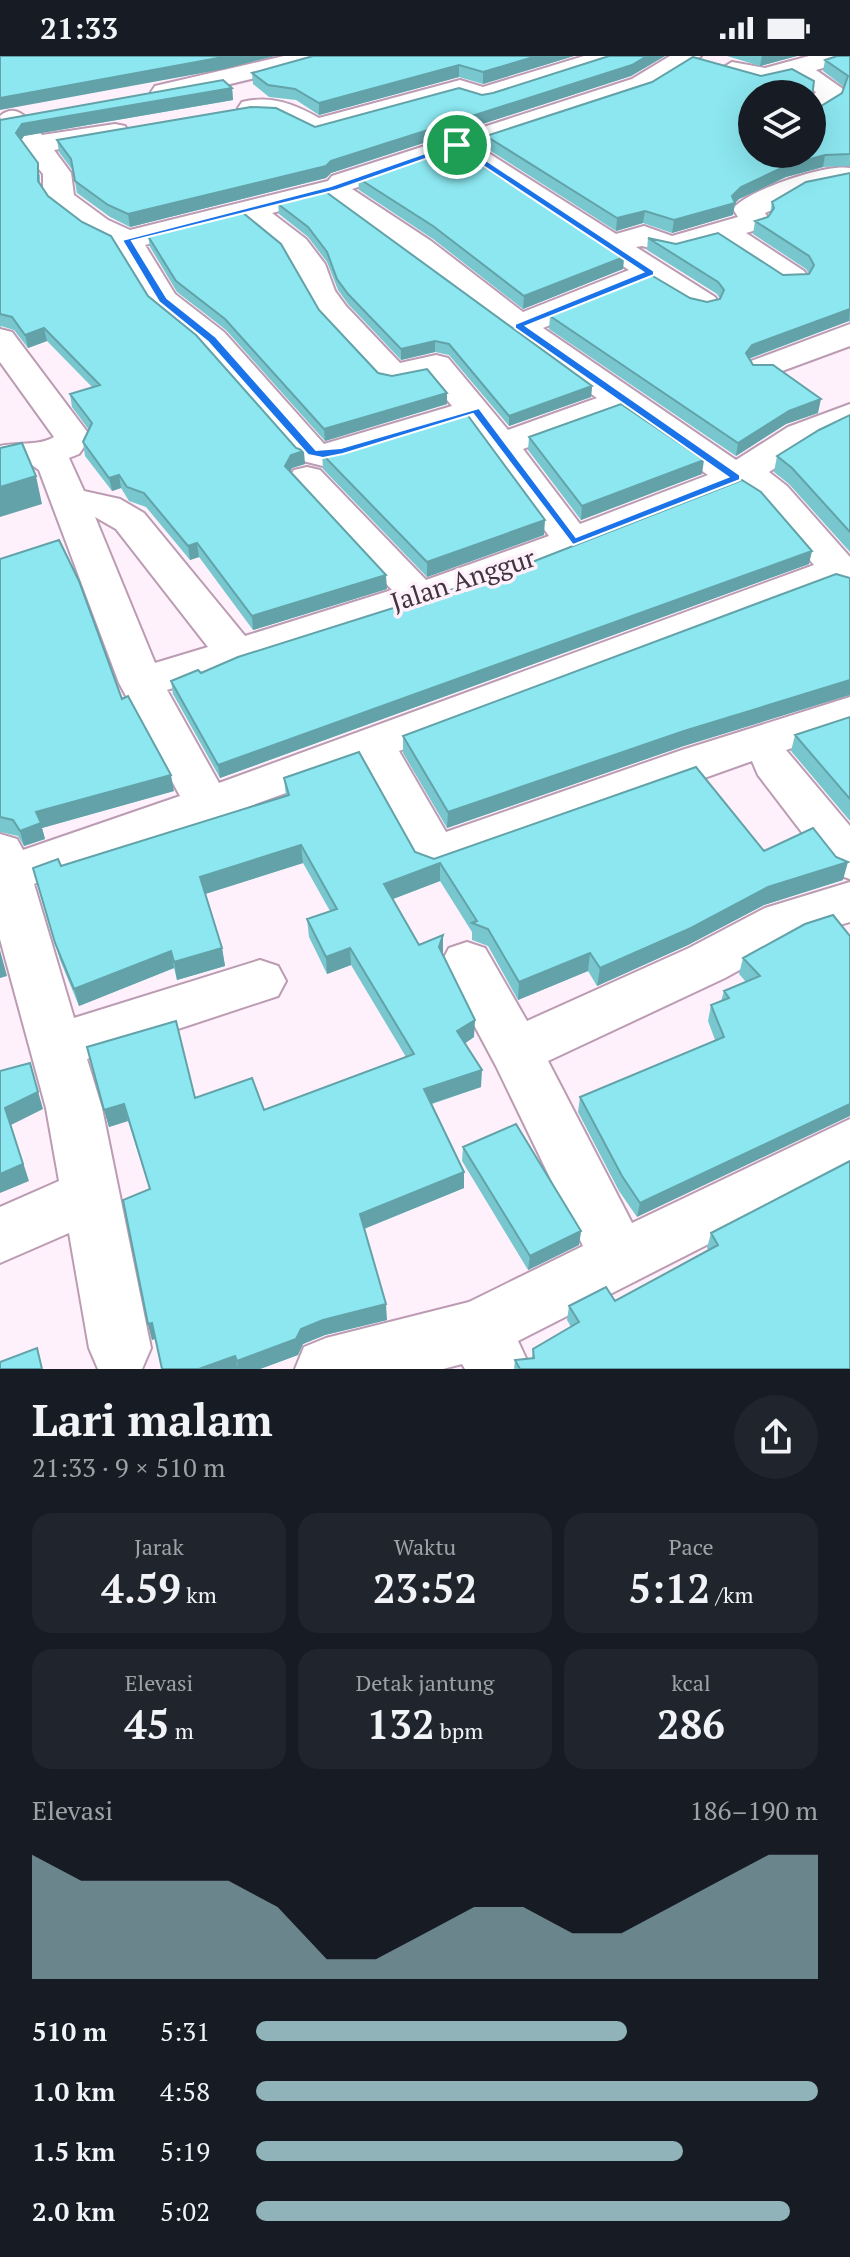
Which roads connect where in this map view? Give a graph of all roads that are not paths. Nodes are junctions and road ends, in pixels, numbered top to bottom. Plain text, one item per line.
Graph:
1 (317, 56) edge
2 (610, 56) edge
3 (688, 56) edge
4 (838, 56) edge
5 (793, 68) junction
6 (227, 80) junction
7 (814, 80) edge
8 (138, 96) edge
9 (379, 110) junction
10 (40, 114) edge
11 (6, 120) edge
12 (140, 128) edge
13 (432, 138) junction
14 (35, 145) junction
15 (839, 169) edge
16 (334, 188) junction
17 (248, 208) junction
18 (721, 231) junction
19 (127, 240) junction
20 (611, 245) junction
21 (650, 273) junction
22 (793, 278) edge
23 (703, 304) edge
24 (518, 326) junction
25 (850, 334) edge
26 (0, 339) edge
27 (763, 368) edge
28 (624, 400) junction
29 (475, 410) junction
30 (850, 415) edge
31 (501, 445) junction
32 (46, 455) junction
33 (0, 458) edge
34 (736, 477) junction
35 (307, 478) dead end
36 (68, 499) junction
37 (573, 542) junction
38 (845, 576) edge
39 (417, 596) junction
40 (235, 652) junction
41 (141, 683) junction
42 (850, 713) edge
43 (371, 743) junction
44 (774, 763) dead end
45 (208, 805) junction
46 (850, 860) edge
47 (4, 863) edge
48 (850, 902) edge
49 (467, 963) dead end
50 (16, 980) edge
51 (260, 981) dead end
52 (57, 1046) junction
53 (516, 1051) junction
54 (850, 1144) edge
55 (89, 1196) junction
56 (0, 1235) edge
57 (618, 1257) junction
58 (120, 1348) dead end
59 (488, 1349) edge
60 (326, 1369) edge

1 - 6 street
2 - 9 street
3 - 5 street
3 - 13 street
4 - 5 street
5 - 7 street
6 - 8 street
6 - 9 street
9 - 13 street
10 - 11 street
11 - 14 street
12 - 14 street
13 - 16 street
13 - 20 street
14 - 19 street
15 - 18 street
16 - 17 street
16 - 24 street
17 - 19 street
17 - 29 street
18 - 20 street
18 - 22 street
19 - 29 street
20 - 21 street
21 - 23 street
21 - 24 street
24 - 28 street
25 - 27 street
26 - 32 street
28 - 31 street
28 - 34 street
29 - 31 street
30 - 34 street, Jalan Anggur
31 - 37 street
32 - 33 street
32 - 36 street
34 - 37 street, Jalan Anggur
34 - 38 street
35 - 39 street
36 - 40 street
36 - 41 street
37 - 39 street, Jalan Anggur
38 - 43 street
39 - 40 street, Jalan Anggur
40 - 41 street, Jalan Anggur
41 - 45 street
42 - 43 street
43 - 45 street
44 - 46 street
45 - 47 street
47 - 50 street
48 - 53 street
49 - 53 street
50 - 52 street
51 - 52 street
52 - 55 street
53 - 57 street
54 - 57 street
55 - 56 street
55 - 58 street
57 - 59 street
59 - 60 street

